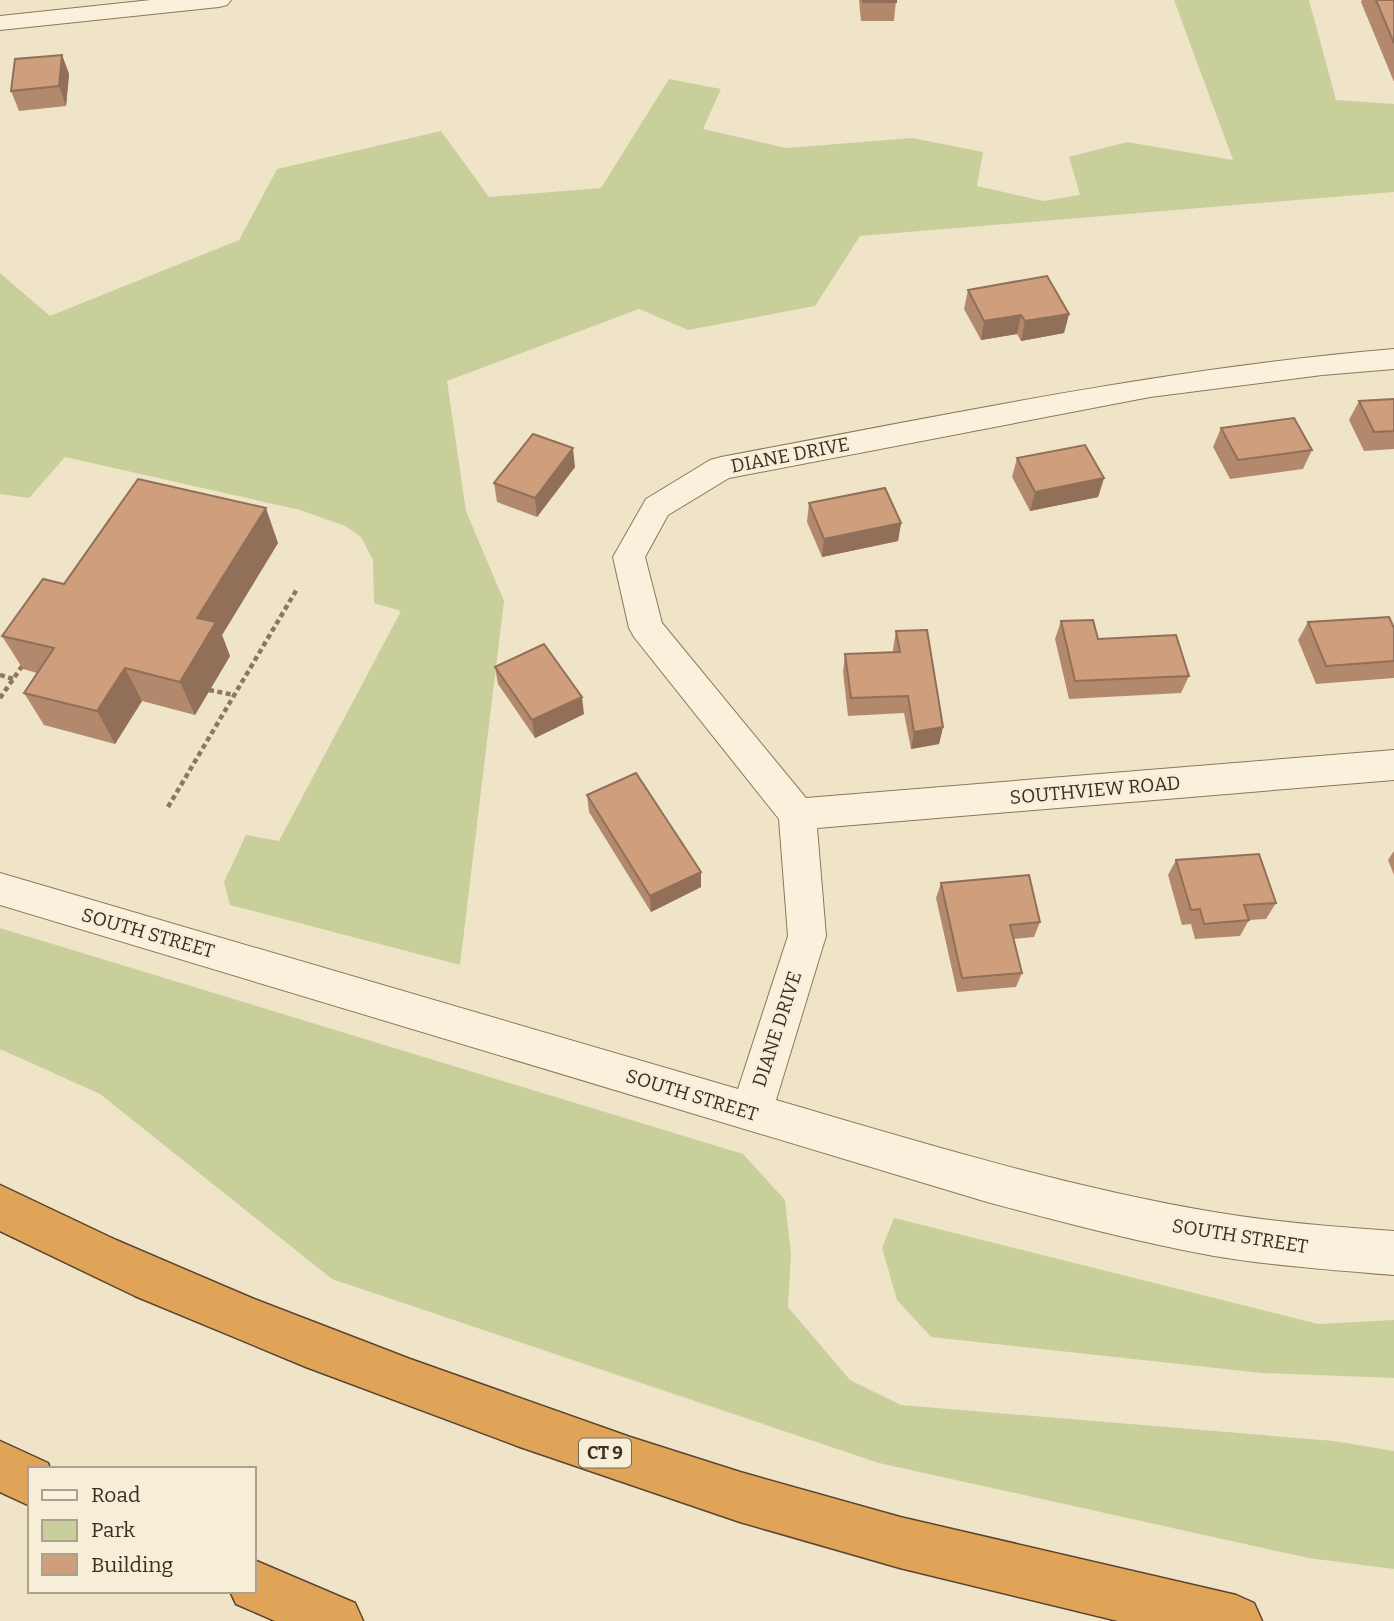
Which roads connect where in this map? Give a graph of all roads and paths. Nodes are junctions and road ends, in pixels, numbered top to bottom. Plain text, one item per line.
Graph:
1 (219, 0) edge
2 (0, 23) edge
3 (1394, 359) edge
4 (297, 589) dead end
5 (27, 659) edge
6 (0, 675) edge
7 (13, 679) junction
8 (209, 690) dead end
9 (234, 695) junction
10 (0, 698) edge
11 (1394, 765) edge
12 (168, 807) dead end
13 (797, 814) junction
14 (0, 889) edge
15 (751, 1112) junction
16 (0, 1207) edge
17 (1394, 1253) edge
18 (0, 1466) edge
19 (28, 1480) edge
20 (256, 1587) edge
21 (337, 1621) edge
22 (1236, 1621) edge

1 - 2 street
3 - 13 street, DIANE DRIVE
4 - 9 path
5 - 7 path
6 - 7 path
7 - 10 path
8 - 9 path
9 - 12 path
11 - 13 street, SOUTHVIEW ROAD
13 - 15 street, DIANE DRIVE
14 - 15 street, SOUTH STREET
15 - 17 street, SOUTH STREET
16 - 22 highway, CT 9
18 - 19 highway
20 - 21 highway

